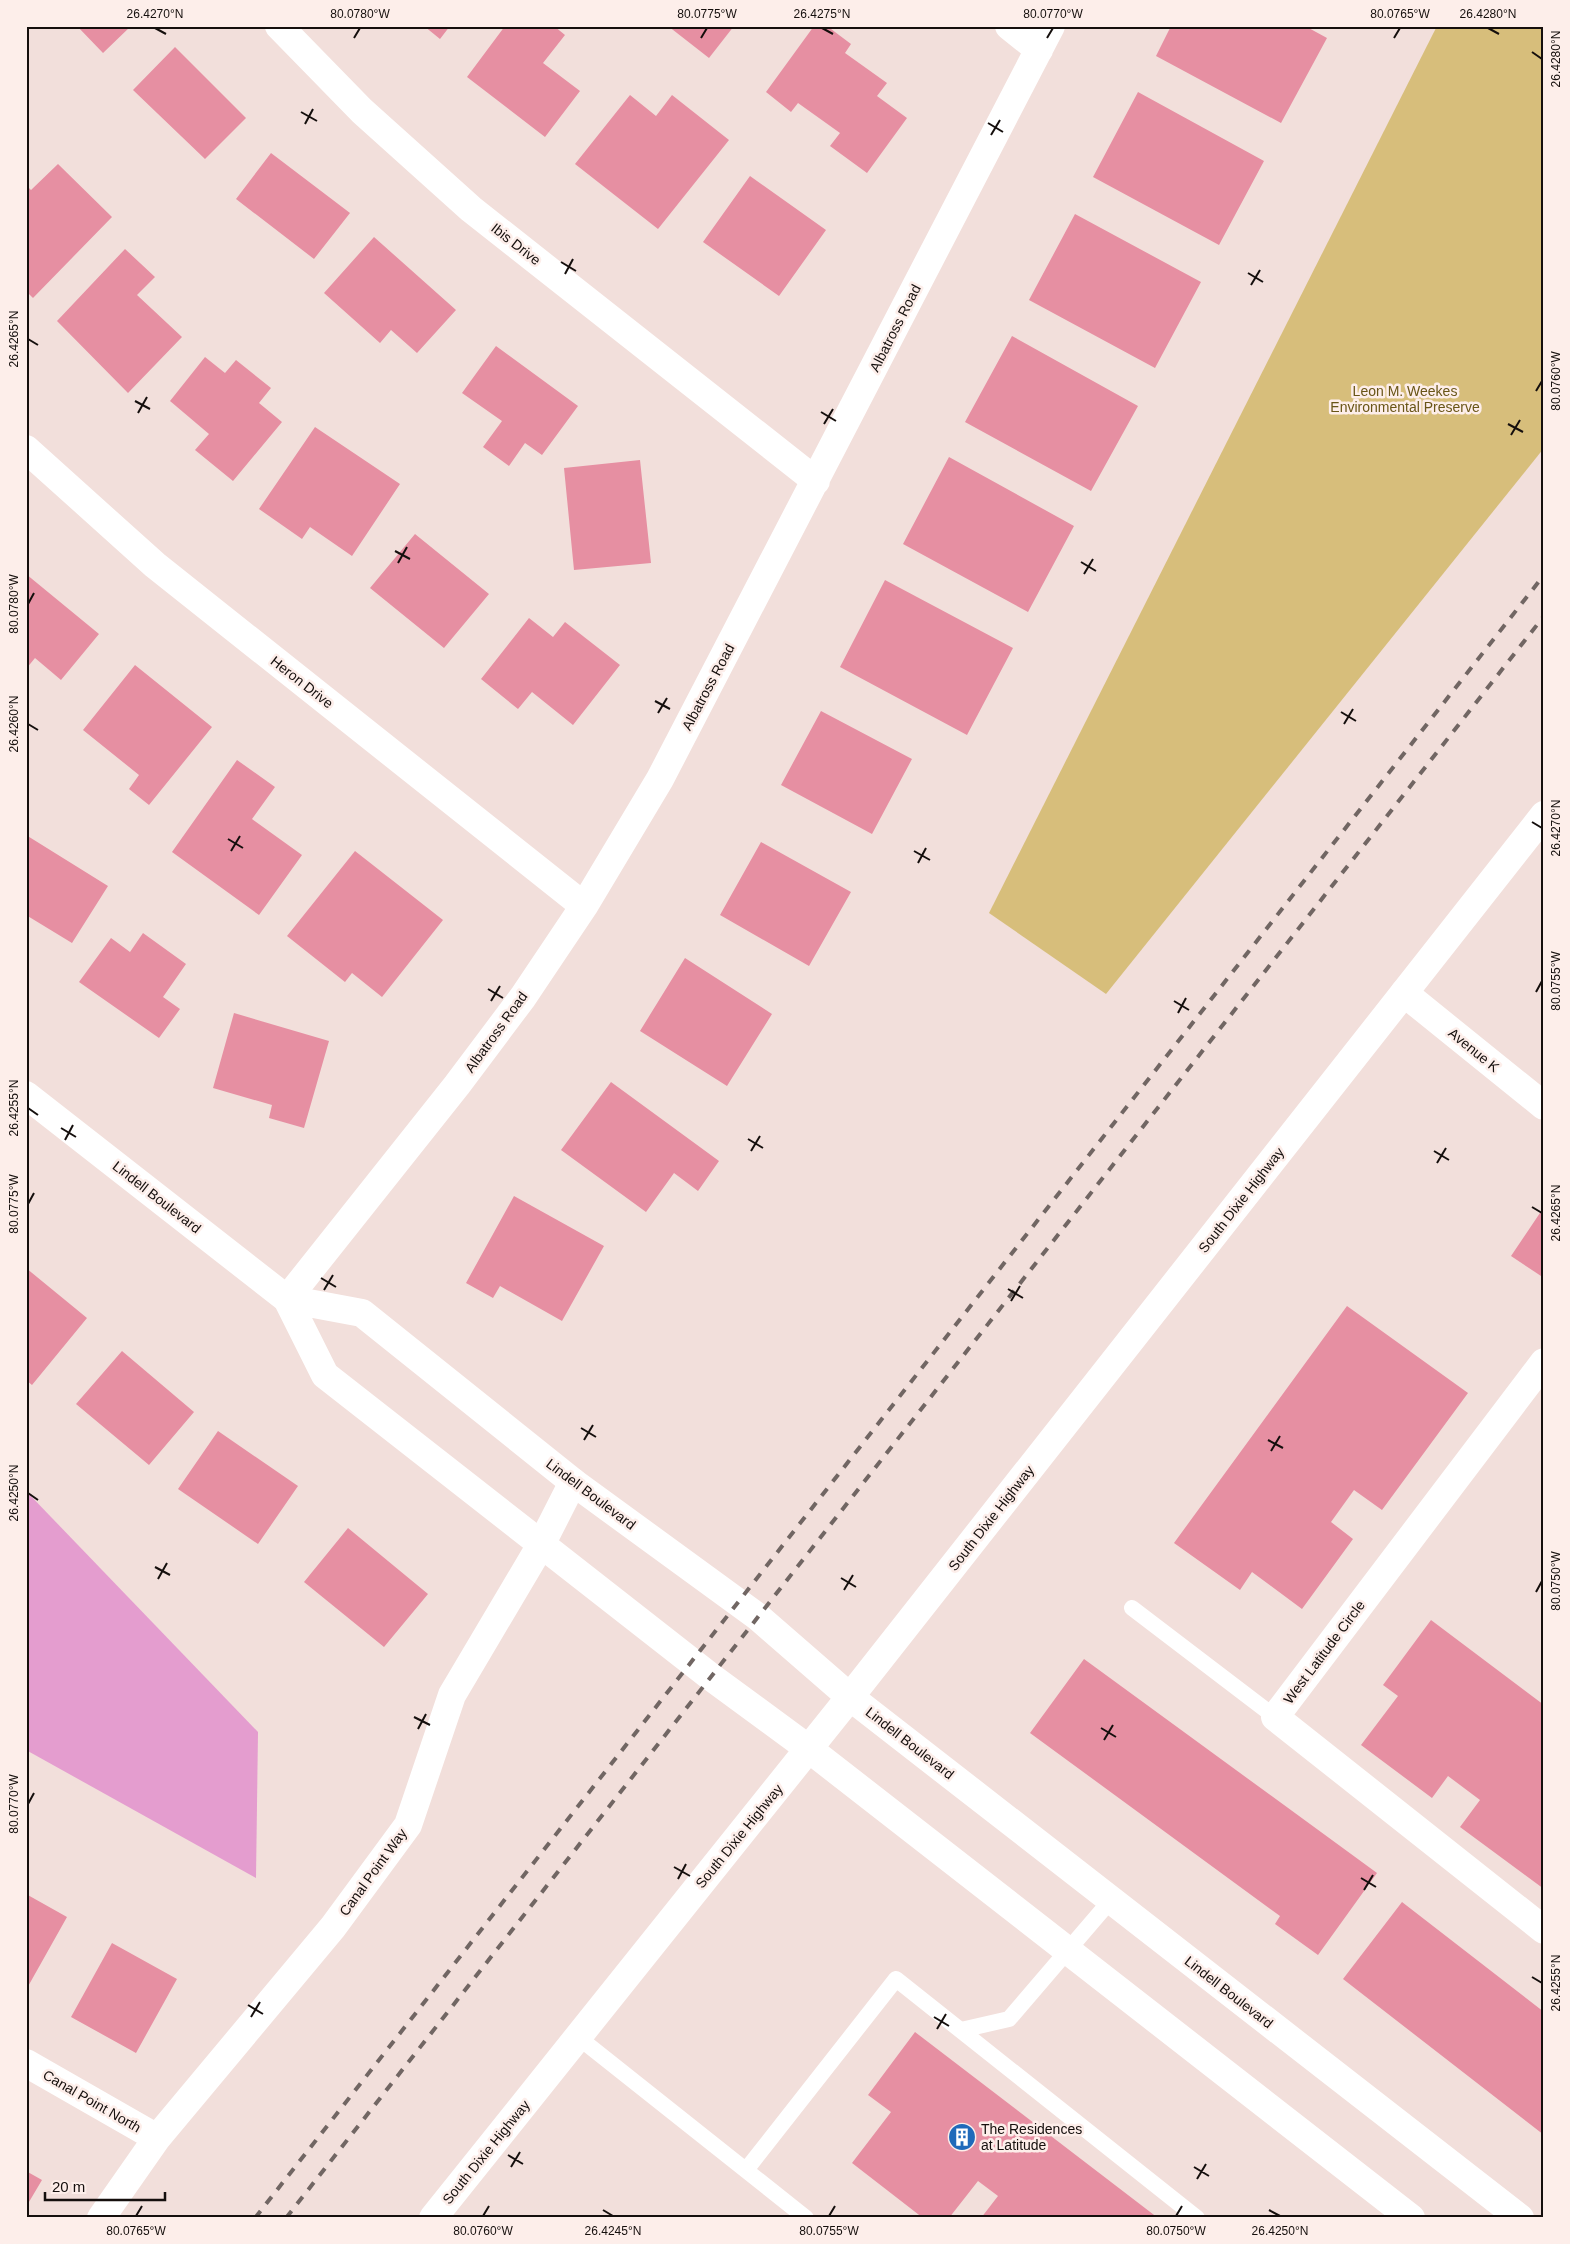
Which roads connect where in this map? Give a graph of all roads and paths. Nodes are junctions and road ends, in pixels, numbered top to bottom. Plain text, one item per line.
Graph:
1 (279, 26) edge
2 (1009, 26) edge
3 (1045, 38) edge
4 (26, 449) edge
5 (816, 481) junction
6 (1544, 815) edge
7 (584, 906) junction
8 (1404, 993) junction
9 (26, 1094) edge
10 (1544, 1106) edge
11 (287, 1299) junction
12 (1544, 1362) edge
13 (573, 1482) junction
14 (542, 1543) junction
15 (1132, 1608) dead end
16 (850, 1697) junction
17 (1275, 1717) junction
18 (809, 1749) junction
19 (1111, 1900) junction
20 (1544, 1930) edge
21 (1069, 1952) junction
22 (960, 2030) junction
23 (578, 2037) junction
24 (26, 2063) edge
25 (157, 2138) junction
26 (746, 2170) junction
27 (101, 2218) edge
28 (433, 2218) edge
29 (806, 2218) edge
30 (1198, 2218) edge
31 (1411, 2218) edge
32 (1520, 2218) edge

1 - 5 street, Ibis Drive
2 - 3 street
3 - 5 street, Albatross Road
4 - 7 street, Heron Drive
5 - 7 street, Albatross Road
6 - 8 street, South Dixie Highway
7 - 11 street, Albatross Road
8 - 10 street, Avenue K
8 - 16 street, South Dixie Highway
9 - 11 street, Lindell Boulevard
11 - 13 street, Lindell Boulevard
11 - 14 street, Lindell Boulevard
12 - 17 street, West Latitude Circle
13 - 14 street, Canal Point Way
13 - 16 street, Lindell Boulevard
14 - 18 street, Lindell Boulevard
14 - 25 street, Canal Point Way
15 - 17 lane
16 - 18 street, South Dixie Highway
16 - 19 street, Lindell Boulevard
17 - 20 street, West Latitude Circle
18 - 21 street, Lindell Boulevard
18 - 23 street, South Dixie Highway
19 - 21 lane
19 - 32 street, Lindell Boulevard
21 - 22 lane
21 - 31 street, Lindell Boulevard
22 - 26 lane
22 - 30 lane
23 - 26 lane
23 - 28 street, South Dixie Highway
24 - 25 street, Canal Point North
25 - 27 street, Canal Point Way
26 - 29 lane

